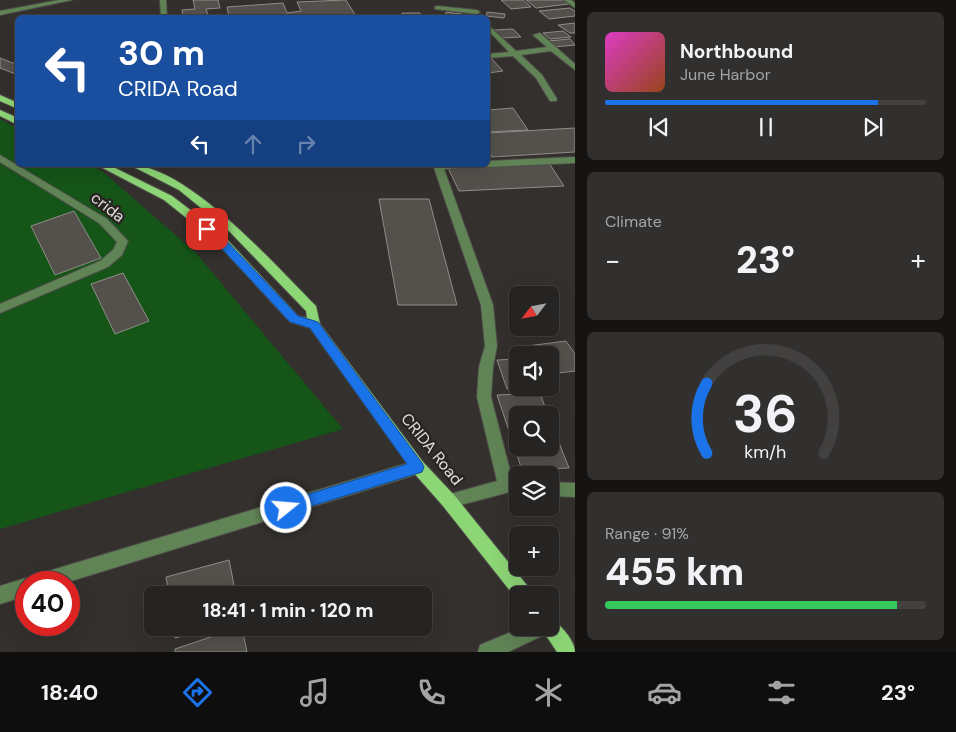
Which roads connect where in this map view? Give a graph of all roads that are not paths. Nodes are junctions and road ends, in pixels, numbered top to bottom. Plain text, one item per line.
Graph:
1 (69, 0) edge
2 (163, 0) edge
3 (567, 0) edge
4 (437, 4) edge
5 (575, 6) edge
6 (477, 12) dead end
7 (0, 13) edge
8 (164, 15) edge
9 (490, 30) edge
10 (537, 35) dead end
11 (553, 48) junction
12 (512, 53) junction
13 (490, 56) edge
14 (575, 68) edge
15 (0, 98) edge
16 (553, 99) dead end
17 (15, 105) edge
18 (0, 113) edge
19 (15, 120) edge
20 (0, 158) edge
21 (575, 160) edge
22 (490, 164) edge
23 (106, 167) edge
24 (139, 167) edge
25 (438, 167) edge
26 (212, 212) junction
27 (197, 221) junction
28 (0, 309) edge
29 (314, 325) junction
30 (418, 467) junction
31 (509, 476) edge
32 (509, 487) edge
33 (559, 489) edge
34 (575, 490) edge
35 (449, 501) junction
36 (78, 571) edge
37 (517, 586) edge
38 (15, 590) edge
39 (0, 595) edge
40 (522, 636) edge
41 (556, 636) edge
42 (487, 652) edge
43 (568, 652) edge

1 - 7 street
2 - 8 street
3 - 5 street
4 - 6 street
9 - 12 street
10 - 11 street
11 - 12 street
11 - 14 street
12 - 13 street
12 - 16 street
15 - 17 main road
18 - 19 main road
20 - 28 street, crida
21 - 22 street
23 - 27 main road
24 - 26 main road, CRIDA Road
25 - 31 street
26 - 27 main road
26 - 29 main road, CRIDA Road
27 - 29 main road
29 - 30 main road, CRIDA Road
30 - 35 main road, CRIDA Road
30 - 36 street
32 - 35 street
33 - 34 street
35 - 37 main road, CRIDA Road
38 - 39 street
40 - 42 street
41 - 43 main road

